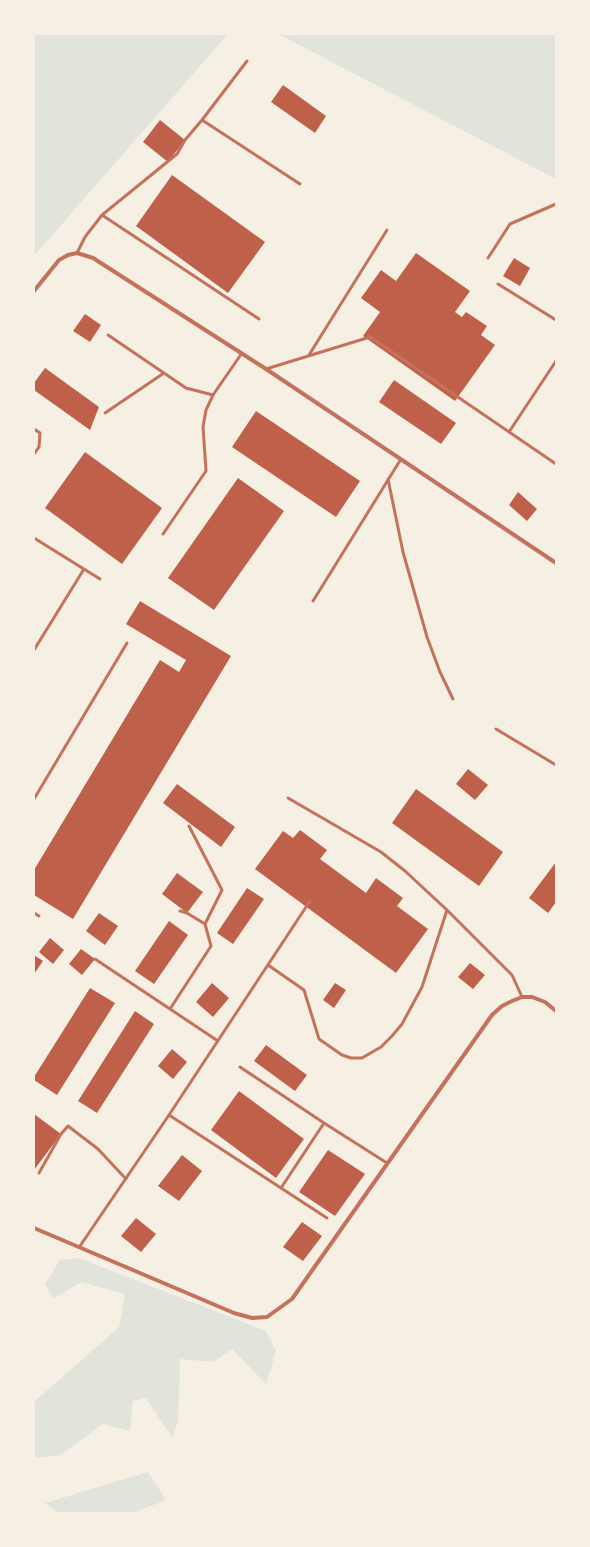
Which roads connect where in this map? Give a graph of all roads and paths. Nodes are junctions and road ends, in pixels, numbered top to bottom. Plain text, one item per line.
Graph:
1 (247, 61) dead end
2 (202, 120) junction
3 (300, 184) dead end
4 (556, 204) edge
5 (102, 215) junction
6 (387, 230) dead end
7 (77, 253) junction
8 (488, 258) dead end
9 (498, 284) dead end
10 (34, 291) edge
11 (259, 319) dead end
12 (556, 320) edge
13 (108, 335) dead end
14 (242, 354) junction
15 (309, 355) junction
16 (556, 361) edge
17 (266, 369) junction
18 (164, 373) junction
19 (213, 395) junction
20 (105, 413) dead end
21 (34, 429) edge
22 (508, 432) junction
23 (34, 454) edge
24 (401, 459) junction
25 (556, 464) edge
26 (388, 479) junction
27 (163, 534) dead end
28 (34, 538) edge
29 (556, 563) edge
30 (84, 569) junction
31 (100, 579) dead end
32 (313, 601) dead end
33 (127, 643) dead end
34 (34, 650) edge
35 (453, 699) dead end
36 (496, 730) dead end
37 (556, 765) edge
38 (288, 798) dead end
39 (34, 799) edge
40 (189, 826) dead end
41 (310, 900) dead end
42 (447, 910) junction
43 (180, 911) dead end
44 (34, 913) edge
45 (39, 916) dead end
46 (205, 924) junction
47 (95, 959) dead end
48 (268, 965) junction
49 (522, 997) junction
50 (170, 1009) junction
51 (556, 1011) edge
52 (218, 1041) junction
53 (240, 1067) dead end
54 (170, 1115) junction
55 (324, 1123) junction
56 (387, 1163) junction
57 (39, 1173) dead end
58 (126, 1179) junction
59 (281, 1188) junction
60 (327, 1218) dead end
61 (34, 1228) edge
62 (80, 1246) junction

1 - 2 lane
2 - 3 lane
2 - 5 lane
4 - 8 lane
5 - 7 lane
5 - 11 lane
6 - 15 lane
7 - 10 street
7 - 14 street
9 - 12 lane
13 - 18 lane
14 - 17 street
14 - 19 lane
15 - 17 lane
15 - 22 lane
16 - 22 lane
17 - 24 street
18 - 19 lane
18 - 20 lane
19 - 27 lane
21 - 23 lane
22 - 25 lane
24 - 26 lane
24 - 29 street
26 - 32 lane
26 - 35 lane
28 - 30 lane
30 - 31 lane
30 - 34 lane
33 - 39 lane
36 - 37 lane
38 - 42 lane
40 - 46 lane
41 - 48 lane
42 - 48 lane
42 - 49 lane
43 - 46 lane
44 - 45 lane
46 - 50 lane
47 - 50 lane
48 - 52 lane
49 - 51 street
49 - 56 street
50 - 52 lane
52 - 54 lane
53 - 55 lane
54 - 58 lane
54 - 59 lane
55 - 56 lane
55 - 59 lane
56 - 62 street
57 - 58 lane
58 - 62 lane
59 - 60 lane
61 - 62 street

